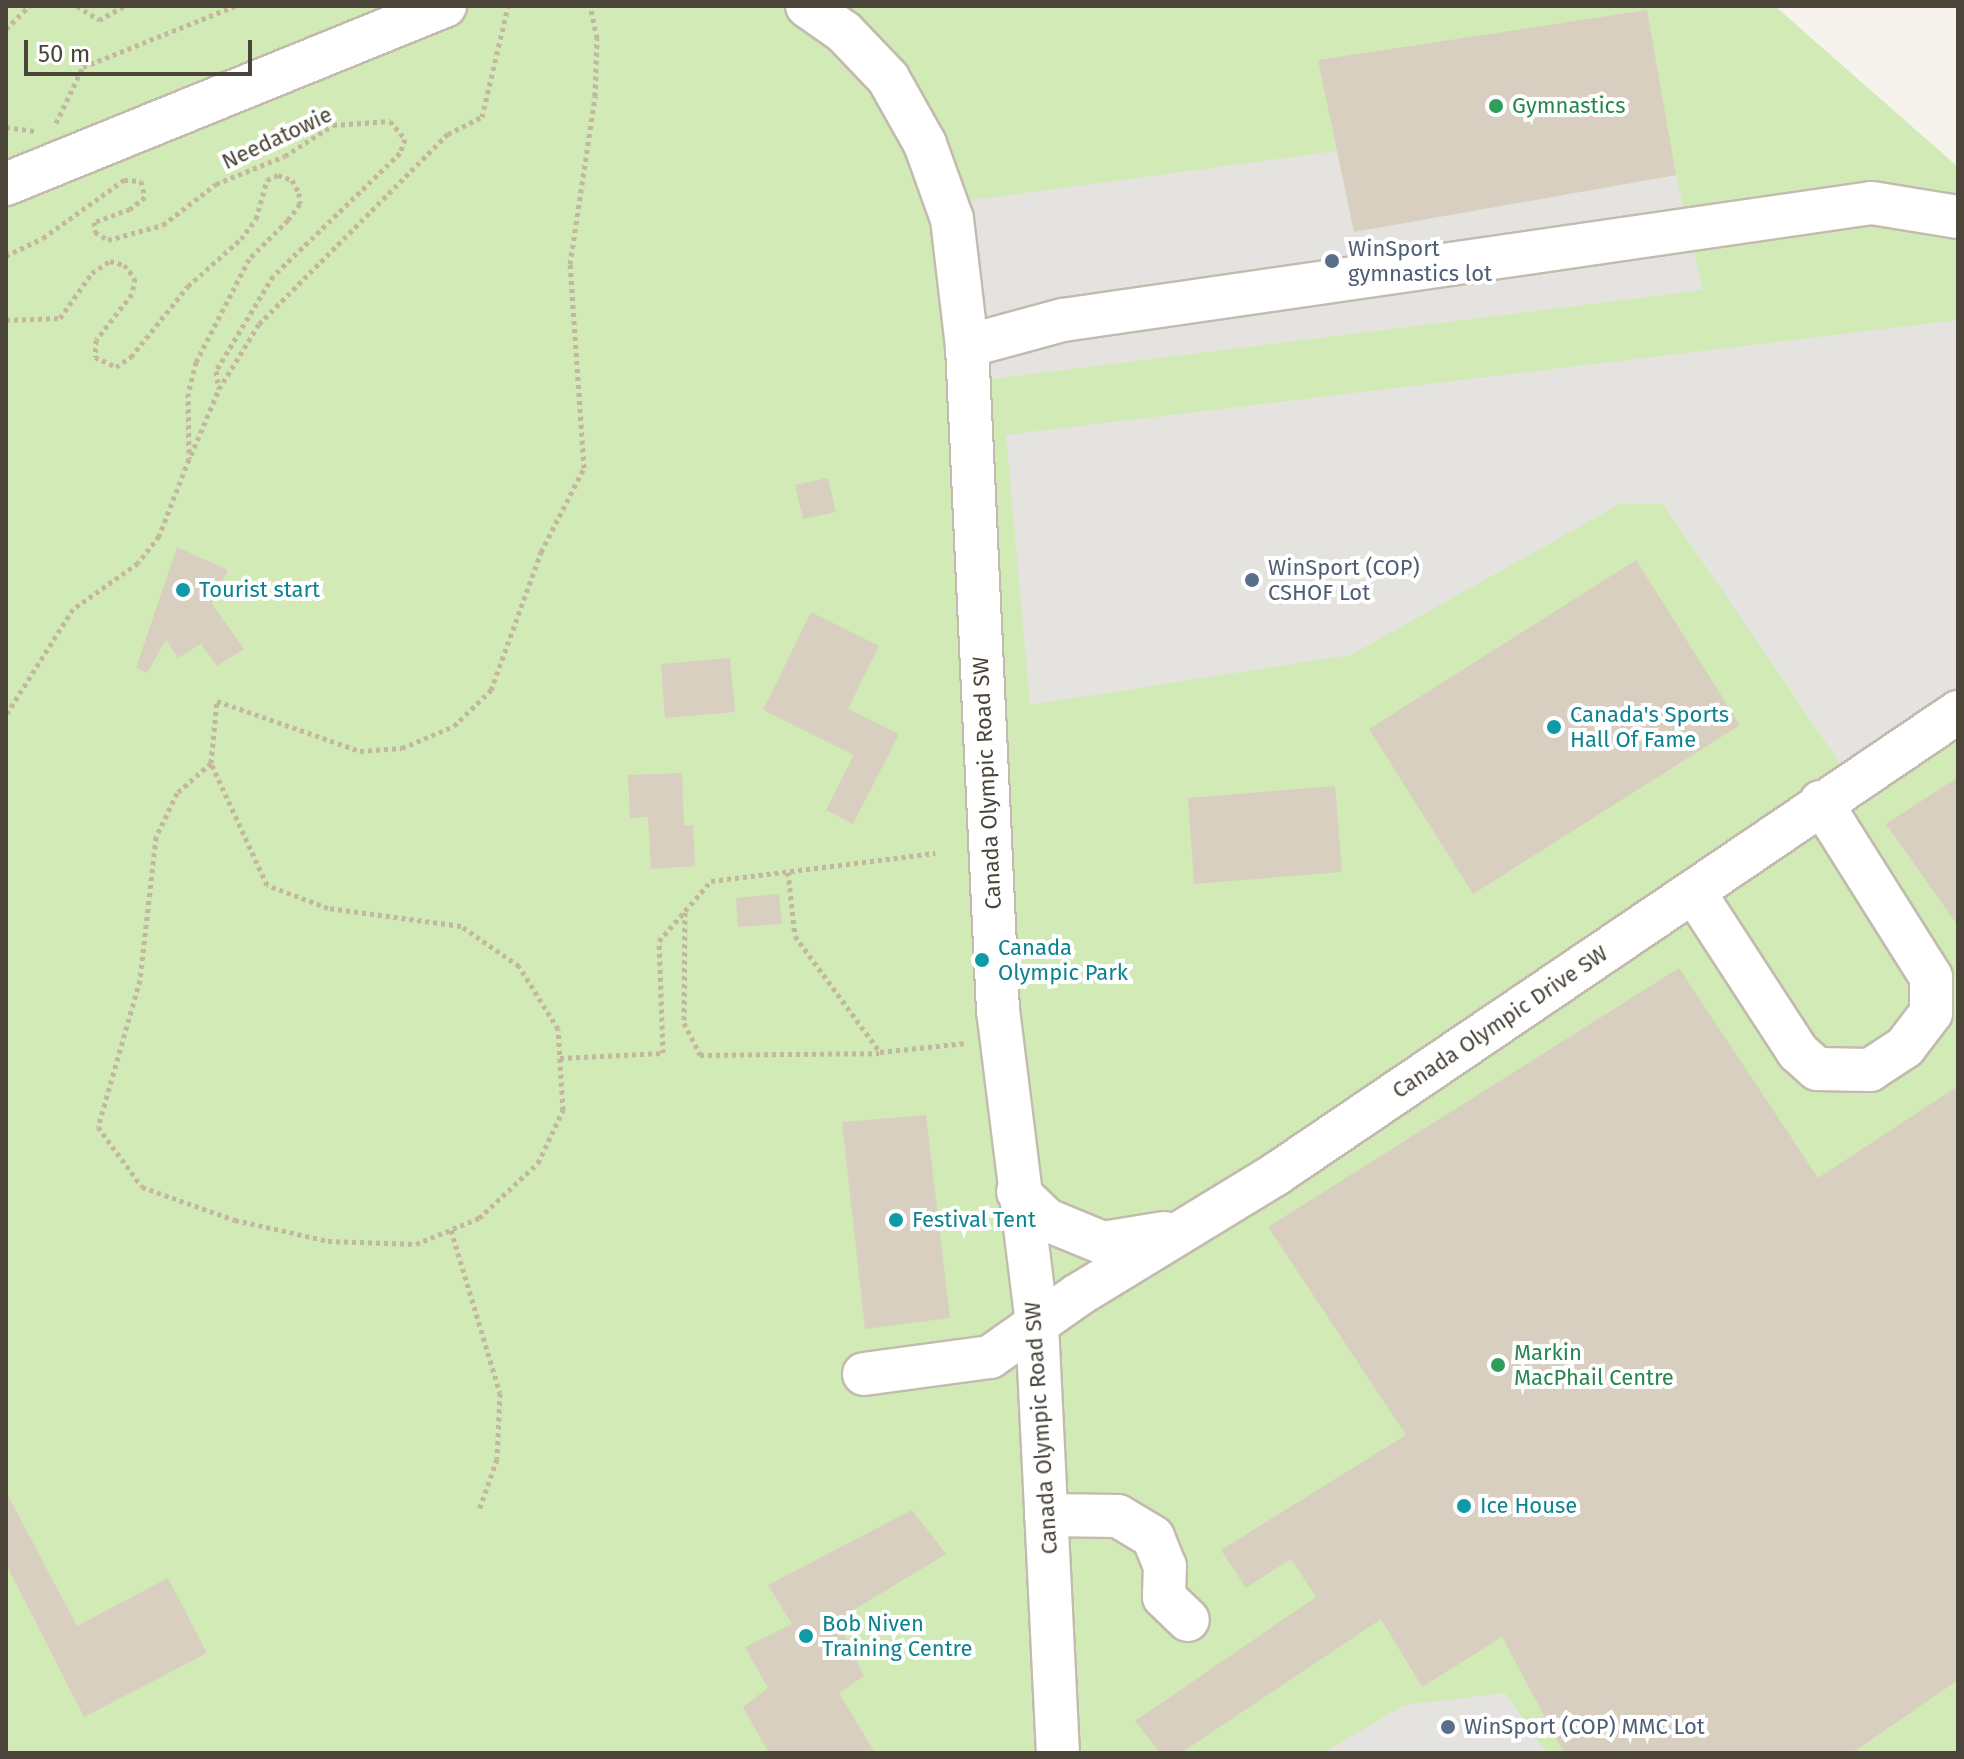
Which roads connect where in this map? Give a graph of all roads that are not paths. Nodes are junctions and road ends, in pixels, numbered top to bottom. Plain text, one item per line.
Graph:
1 (445, 6) edge
2 (807, 6) edge
3 (6, 184) edge
4 (1958, 217) edge
5 (967, 346) junction
6 (1958, 712) edge
7 (1821, 802) junction
8 (1694, 892) junction
9 (1018, 1192) junction
10 (1181, 1230) junction
11 (1037, 1325) junction
12 (864, 1374) dead end
13 (1046, 1515) junction
14 (1188, 1620) dead end
15 (1058, 1753) edge

1 - 3 street
2 - 5 street, Canada Olympic Road SW
4 - 5 street
5 - 9 street, Canada Olympic Road SW
6 - 7 street, Canada Olympic Drive SW
7 - 8 street, Canada Olympic Drive SW
7 - 8 street
8 - 10 street, Canada Olympic Drive SW
9 - 10 street
9 - 11 street, Canada Olympic Road SW
10 - 11 street, Canada Olympic Drive SW
11 - 12 street, Canada Olympic Drive SW
11 - 13 street, Canada Olympic Road SW
13 - 14 street
13 - 15 street, Canada Olympic Road SW

